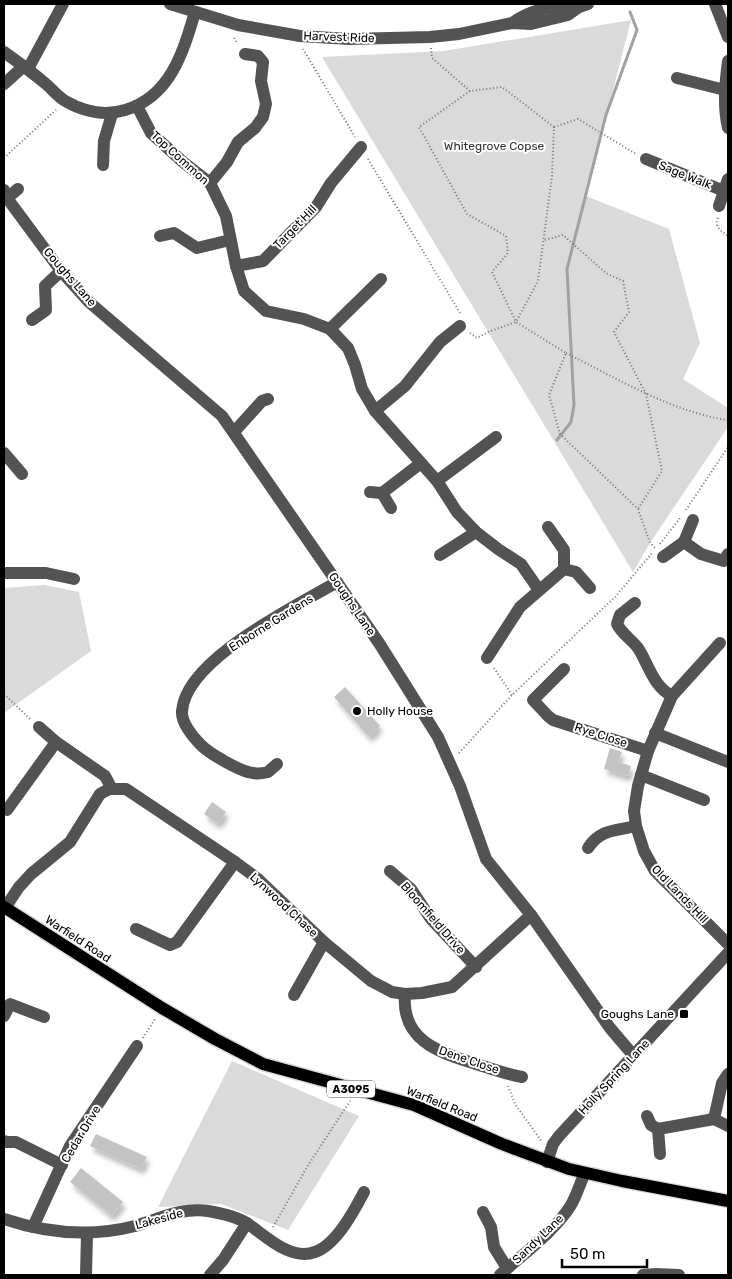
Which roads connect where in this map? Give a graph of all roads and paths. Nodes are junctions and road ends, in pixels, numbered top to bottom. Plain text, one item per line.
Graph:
1 (63, 4) edge
2 (170, 4) edge
3 (715, 4) edge
4 (584, 5) edge
5 (194, 12) junction
6 (728, 37) edge
7 (301, 45) dead end
8 (432, 51) dead end
9 (4, 52) edge
10 (245, 54) dead end
11 (728, 61) edge
12 (26, 68) junction
13 (677, 78) dead end
14 (4, 84) edge
15 (725, 90) junction
16 (470, 91) junction
17 (65, 101) junction
18 (137, 106) junction
19 (112, 114) junction
20 (554, 127) junction
21 (728, 128) edge
22 (361, 147) junction
23 (4, 158) edge
24 (646, 160) joint
25 (103, 165) dead end
26 (210, 183) junction
27 (726, 185) edge
28 (18, 189) dead end
29 (6, 194) edge
30 (719, 206) joint
31 (160, 236) dead end
32 (728, 236) edge
33 (230, 240) junction
34 (545, 240) junction
35 (236, 266) junction
36 (61, 271) junction
37 (380, 279) dead end
38 (32, 320) dead end
39 (516, 322) junction
40 (460, 326) junction
41 (330, 329) junction
42 (566, 353) junction
43 (646, 394) junction
44 (268, 399) dead end
45 (375, 411) junction
46 (728, 420) edge
47 (234, 432) junction
48 (496, 437) dead end
49 (728, 447) edge
50 (4, 453) edge
51 (421, 463) junction
52 (22, 474) dead end
53 (436, 481) junction
54 (391, 508) dead end
55 (638, 509) junction
56 (693, 520) dead end
57 (548, 527) dead end
58 (476, 532) junction
59 (684, 542) junction
60 (659, 553) junction
61 (728, 554) edge
62 (440, 555) dead end
63 (564, 569) junction
64 (4, 573) edge
65 (74, 579) dead end
66 (337, 582) junction
67 (590, 588) dead end
68 (540, 590) junction
69 (634, 603) dead end
70 (720, 642) dead end
71 (487, 658) joint
72 (564, 669) dead end
73 (4, 694) edge
74 (512, 695) junction
75 (672, 696) junction
76 (39, 727) joint
77 (654, 733) junction
78 (56, 742) junction
79 (648, 751) junction
80 (450, 761) junction
81 (728, 762) edge
82 (278, 764) dead end
83 (641, 775) junction
84 (112, 789) junction
85 (704, 800) dead end
86 (7, 810) dead end
87 (636, 826) junction
88 (588, 848) dead end
89 (236, 862) junction
90 (390, 871) dead end
91 (4, 908) edge
92 (531, 915) junction
93 (136, 929) dead end
94 (324, 942) junction
95 (728, 944) edge
96 (728, 953) edge
97 (476, 967) junction
98 (405, 994) junction
99 (294, 995) dead end
100 (162, 1008) junction
101 (4, 1016) edge
102 (44, 1017) dead end
103 (137, 1046) joint
104 (633, 1055) junction
105 (728, 1074) edge
106 (514, 1080) joint
107 (357, 1091) junction
108 (647, 1116) dead end
109 (714, 1119) junction
110 (728, 1126) edge
111 (658, 1129) junction
112 (4, 1141) edge
113 (544, 1144) dead end
114 (660, 1154) dead end
115 (547, 1162) junction
116 (62, 1165) junction
117 (585, 1172) junction
118 (364, 1192) dead end
119 (728, 1201) edge
120 (483, 1212) dead end
121 (4, 1219) edge
122 (247, 1223) junction
123 (33, 1227) junction
124 (87, 1234) junction
125 (266, 1238) junction
126 (503, 1272) edge
127 (86, 1275) edge
128 (210, 1275) edge
129 (643, 1275) edge
130 (679, 1275) edge

1 - 12 street
2 - 5 street, Harvest Ride
3 - 6 street
4 - 5 street, Harvest Ride
5 - 18 street
7 - 22 path
8 - 16 path
9 - 12 street
10 - 26 street
11 - 15 street
12 - 14 street
12 - 17 street
13 - 15 street
15 - 21 street
16 - 20 path
16 - 39 path
17 - 19 street
17 - 23 path
18 - 19 street
18 - 26 street, Top Common
19 - 25 street
20 - 24 path
20 - 34 path
22 - 35 street, Target Hill
22 - 40 path
24 - 27 street, Sage Walk
26 - 33 street, Top Common
27 - 30 street
28 - 29 street, Goughs Lane
29 - 36 street, Goughs Lane
30 - 32 path
31 - 33 street
33 - 35 street, Top Common
34 - 39 path
34 - 43 path
35 - 41 street, Top Common
36 - 38 street
36 - 47 street, Goughs Lane
37 - 41 street
39 - 40 path
39 - 42 path
40 - 45 street
41 - 45 street, Top Common
42 - 43 path
42 - 55 path
43 - 46 path
43 - 55 path
44 - 47 street
45 - 51 street, Top Common
47 - 66 street, Goughs Lane
48 - 53 street
49 - 60 path
50 - 52 street
51 - 53 street, Top Common
51 - 54 street
53 - 58 street, Top Common
55 - 60 path
56 - 59 street
57 - 63 street
58 - 62 street
58 - 68 street, Top Common
59 - 60 street
59 - 61 street
60 - 74 path
63 - 67 street
63 - 68 street
64 - 65 street
66 - 80 street, Goughs Lane
66 - 82 street, Enborne Gardens
68 - 71 street
69 - 75 street
70 - 75 street, Old Lands Hill
71 - 74 path
72 - 79 street, Rye Close
73 - 76 path
74 - 80 path
75 - 77 street, Old Lands Hill
76 - 78 street
77 - 79 street, Old Lands Hill
77 - 81 street
78 - 84 street
78 - 86 street
79 - 83 street, Old Lands Hill
80 - 92 street, Goughs Lane
83 - 85 street
83 - 87 street, Old Lands Hill
84 - 89 street, Lynwood Chase
84 - 91 street
87 - 88 street
87 - 95 street, Old Lands Hill
89 - 93 street
89 - 94 street, Lynwood Chase
90 - 97 street, Bloomfield Drive
91 - 100 main road, Warfield Road / A3095
92 - 97 street, Lynwood Chase
92 - 104 street, Goughs Lane
94 - 98 street, Lynwood Chase
94 - 99 street
96 - 104 street, Holly Spring Lane
97 - 98 street, Lynwood Chase
98 - 106 street, Dene Close
100 - 103 path
100 - 107 main road, Warfield Road / A3095
101 - 102 street
103 - 116 street, Cedar Drive
104 - 115 street, Holly Spring Lane
105 - 109 street
106 - 113 path
107 - 115 main road, Warfield Road / A3095
107 - 125 path
108 - 111 street
109 - 110 street
109 - 111 street
111 - 114 street
112 - 116 street
115 - 117 main road, Warfield Road / A3095
116 - 123 street, Cedar Drive
117 - 119 main road, Warfield Road / A3095
117 - 126 street, Sandy Lane
118 - 125 street, Lakeside
120 - 126 street
121 - 123 street, Lakeside
122 - 124 street, Lakeside
122 - 125 street, Lakeside
122 - 128 street
123 - 124 street, Lakeside
124 - 127 street
129 - 130 street

